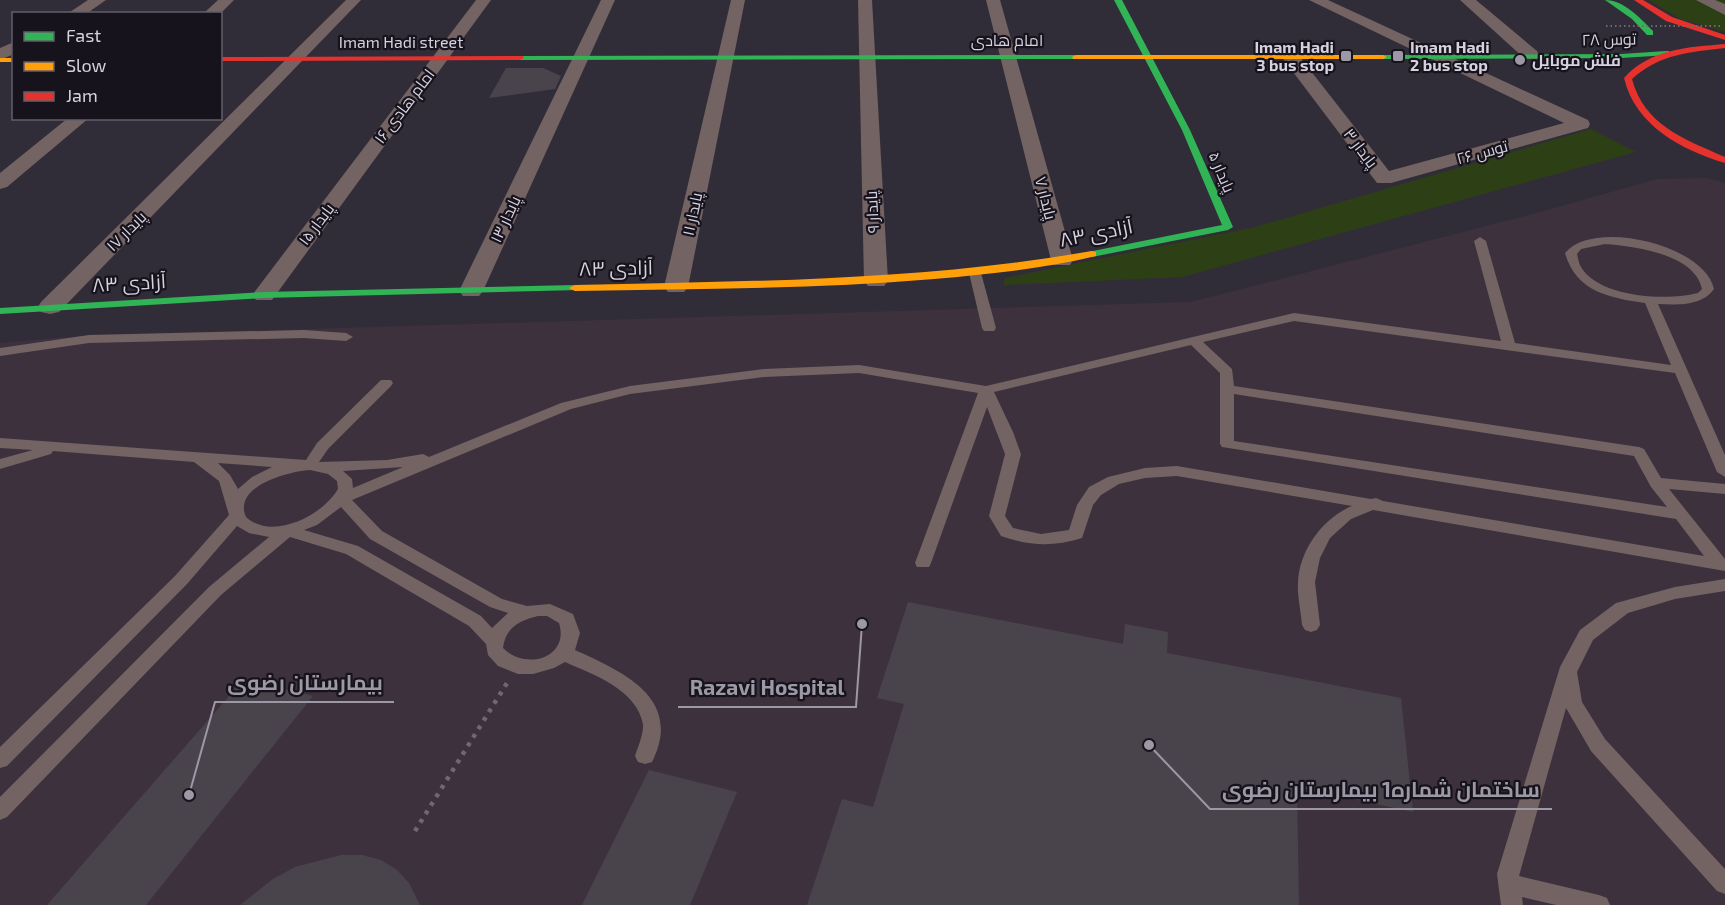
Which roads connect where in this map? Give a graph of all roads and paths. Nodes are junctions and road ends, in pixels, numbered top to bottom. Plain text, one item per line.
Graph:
1 (99, 0) edge
2 (227, 0) edge
3 (354, 0) edge
4 (484, 0) edge
5 (608, 0) edge
6 (738, 0) edge
7 (865, 0) edge
8 (993, 0) edge
9 (1118, 0) edge
10 (1316, 0) edge
11 (1467, 0) edge
12 (1609, 0) edge
13 (1638, 0) edge
14 (1703, 0) edge
15 (78, 12) edge
16 (212, 12) edge
17 (1724, 24) edge
18 (1606, 26) dead end
19 (1725, 46) edge
20 (1666, 53) junction
21 (1531, 55) junction
22 (1554, 55) junction
23 (1149, 56) junction
24 (1290, 56) junction
25 (1433, 56) junction
26 (866, 57) junction
27 (1010, 57) junction
28 (439, 58) junction
29 (581, 58) junction
30 (725, 58) junction
31 (222, 59) edge
32 (296, 59) junction
33 (1619, 73) junction
34 (78, 120) edge
35 (369, 153) joint
36 (1725, 160) edge
37 (1384, 179) joint
38 (0, 183) edge
39 (1228, 227) joint
40 (1480, 242) dead end
41 (1062, 260) junction
42 (977, 278) junction
43 (876, 281) junction
44 (676, 287) junction
45 (471, 291) junction
46 (264, 295) junction
47 (1651, 302) junction
48 (50, 307) junction
49 (0, 311) edge
50 (989, 328) dead end
51 (345, 337) dead end
52 (1194, 341) junction
53 (1509, 346) junction
54 (0, 352) edge
55 (1680, 370) junction
56 (386, 382) dead end
57 (1227, 389) junction
58 (986, 390) junction
59 (0, 443) edge
60 (65, 446) junction
61 (453, 454) junction
62 (193, 456) junction
63 (0, 464) edge
64 (318, 465) junction
65 (1725, 472) edge
66 (1656, 483) junction
67 (1725, 489) edge
68 (342, 498) junction
69 (1376, 503) junction
70 (236, 512) junction
71 (1682, 515) junction
72 (287, 531) junction
73 (923, 563) dead end
74 (1722, 565) edge
75 (1725, 585) edge
76 (525, 612) junction
77 (1311, 625) dead end
78 (494, 641) junction
79 (563, 653) junction
80 (516, 667) junction
81 (1569, 667) junction
82 (645, 756) dead end
83 (0, 760) edge
84 (0, 811) edge
85 (415, 831) dead end
86 (1725, 884) edge
87 (1510, 895) edge
88 (1599, 905) edge

1 - 15 street
2 - 16 street
3 - 32 street, پایدار ۱۷
4 - 28 street, امام هادی ۱۶
5 - 29 street, پایدار ۱۳
6 - 30 street, پایدار ۱۱
7 - 26 street, پایدار ۹
8 - 27 street, پایدار ۷
9 - 23 main road, پایدار ۵
10 - 25 street
11 - 21 street
12 - 20 main road
13 - 17 main road
14 - 17 street
17 - 18 path, bridge
19 - 20 main road, توس ۲۸
20 - 22 main road, توس ۲۸
20 - 33 main road
21 - 22 main road, امام هادی
21 - 25 main road, امام هادی
22 - 33 main road
23 - 24 main road, امام هادی
23 - 27 main road, امام هادی
23 - 39 main road, پایدار ۵
24 - 25 main road, امام هادی
24 - 37 street, پایدار ۳
25 - 37 street, توس ۲۶
26 - 27 main road, امام هادی
26 - 30 main road, امام هادی
26 - 43 street, پایدار ۹
27 - 41 street, پایدار ۷
28 - 29 main road, Imam Hadi street
28 - 32 main road, Imam Hadi street
28 - 35 street, امام هادی ۱۶
29 - 30 main road, امام هادی
29 - 45 street, پایدار ۱۳
30 - 44 street, پایدار ۱۱
31 - 32 main road, Imam Hadi street
32 - 48 street, پایدار ۱۷
33 - 36 main road
34 - 38 street
35 - 46 street, پایدار ۱۵
39 - 41 main road, آزادی ۸۳
40 - 53 lane
41 - 42 main road, آزادی ۸۳
42 - 43 main road, آزادی ۸۳
42 - 50 lane
43 - 44 main road, آزادی ۸۳
44 - 45 main road, آزادی ۸۳
45 - 46 main road, آزادی ۸۳
46 - 48 main road, آزادی ۸۳
47 - 47 lane
47 - 55 lane
48 - 49 main road, آزادی ۸۳
51 - 54 lane
52 - 53 lane
52 - 57 lane
52 - 58 lane
53 - 55 lane
55 - 65 lane
56 - 64 lane
57 - 66 lane
57 - 71 lane
58 - 61 lane
58 - 69 lane
58 - 73 lane
59 - 60 lane
60 - 62 lane
60 - 63 lane
61 - 64 lane
61 - 68 lane
62 - 64 lane
62 - 70 lane
64 - 68 lane
64 - 70 lane
66 - 67 lane
66 - 71 lane
68 - 72 lane
68 - 76 lane
69 - 74 lane
69 - 77 lane
70 - 72 lane
70 - 83 lane
71 - 74 lane
72 - 78 lane
72 - 84 lane
75 - 81 lane
76 - 78 lane
76 - 79 lane
78 - 80 lane
79 - 80 lane
79 - 82 lane
80 - 85 path
81 - 86 lane
81 - 87 lane
87 - 88 lane

